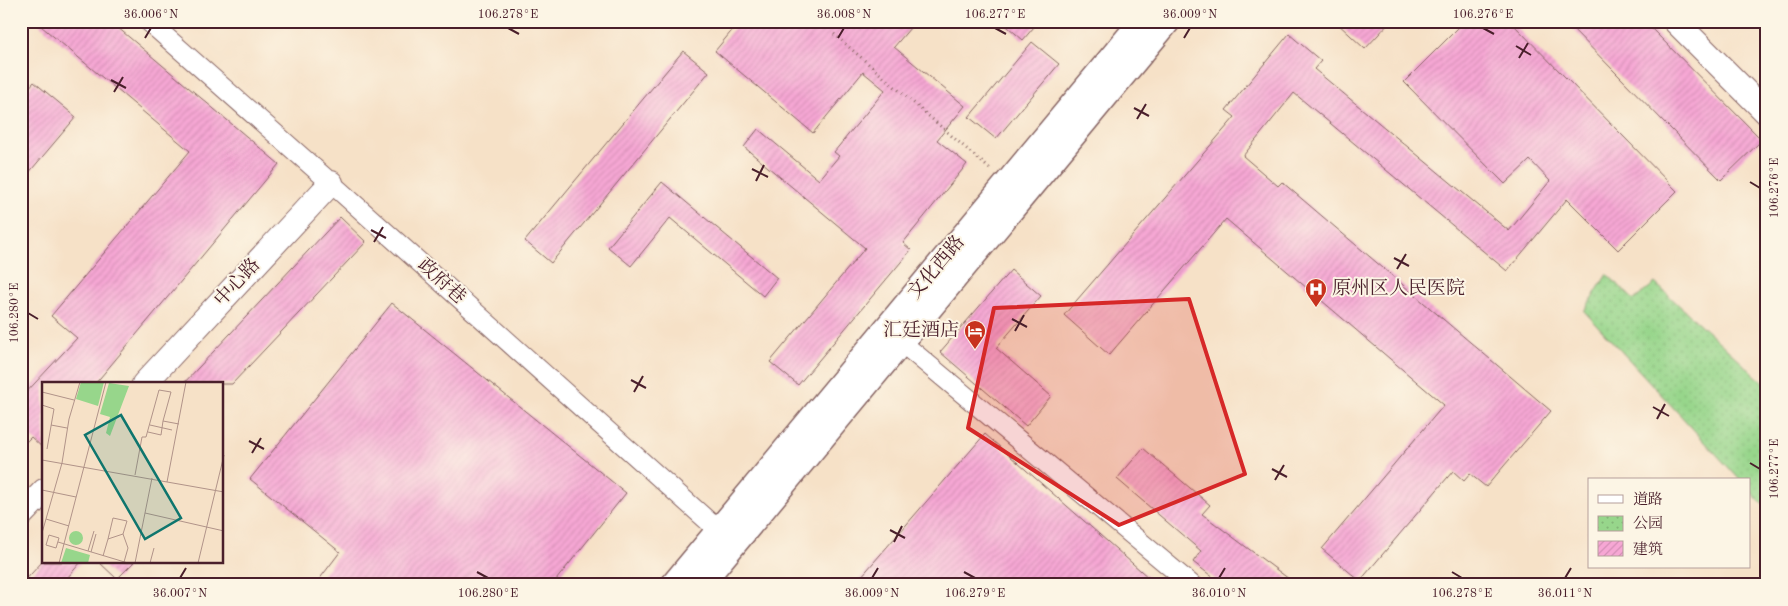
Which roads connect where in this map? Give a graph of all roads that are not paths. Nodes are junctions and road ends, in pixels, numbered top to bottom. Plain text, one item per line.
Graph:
1 (148, 21) edge
2 (1143, 21) edge
3 (1167, 21) edge
4 (1675, 21) edge
5 (1767, 113) edge
6 (331, 183) junction
7 (901, 342) junction
8 (146, 382) edge
9 (42, 493) edge
10 (21, 515) edge
11 (726, 537) junction
12 (674, 585) edge
13 (699, 585) edge
14 (1192, 585) edge

1 - 6 street, 政府巷
2 - 11 main road, 文化西路
3 - 7 main road, 文化西路
4 - 5 street
6 - 8 street, 中心路
6 - 11 street, 政府巷
7 - 11 main road, 文化西路
7 - 14 street
9 - 10 street
11 - 12 main road, 文化西路
11 - 13 main road, 文化西路

